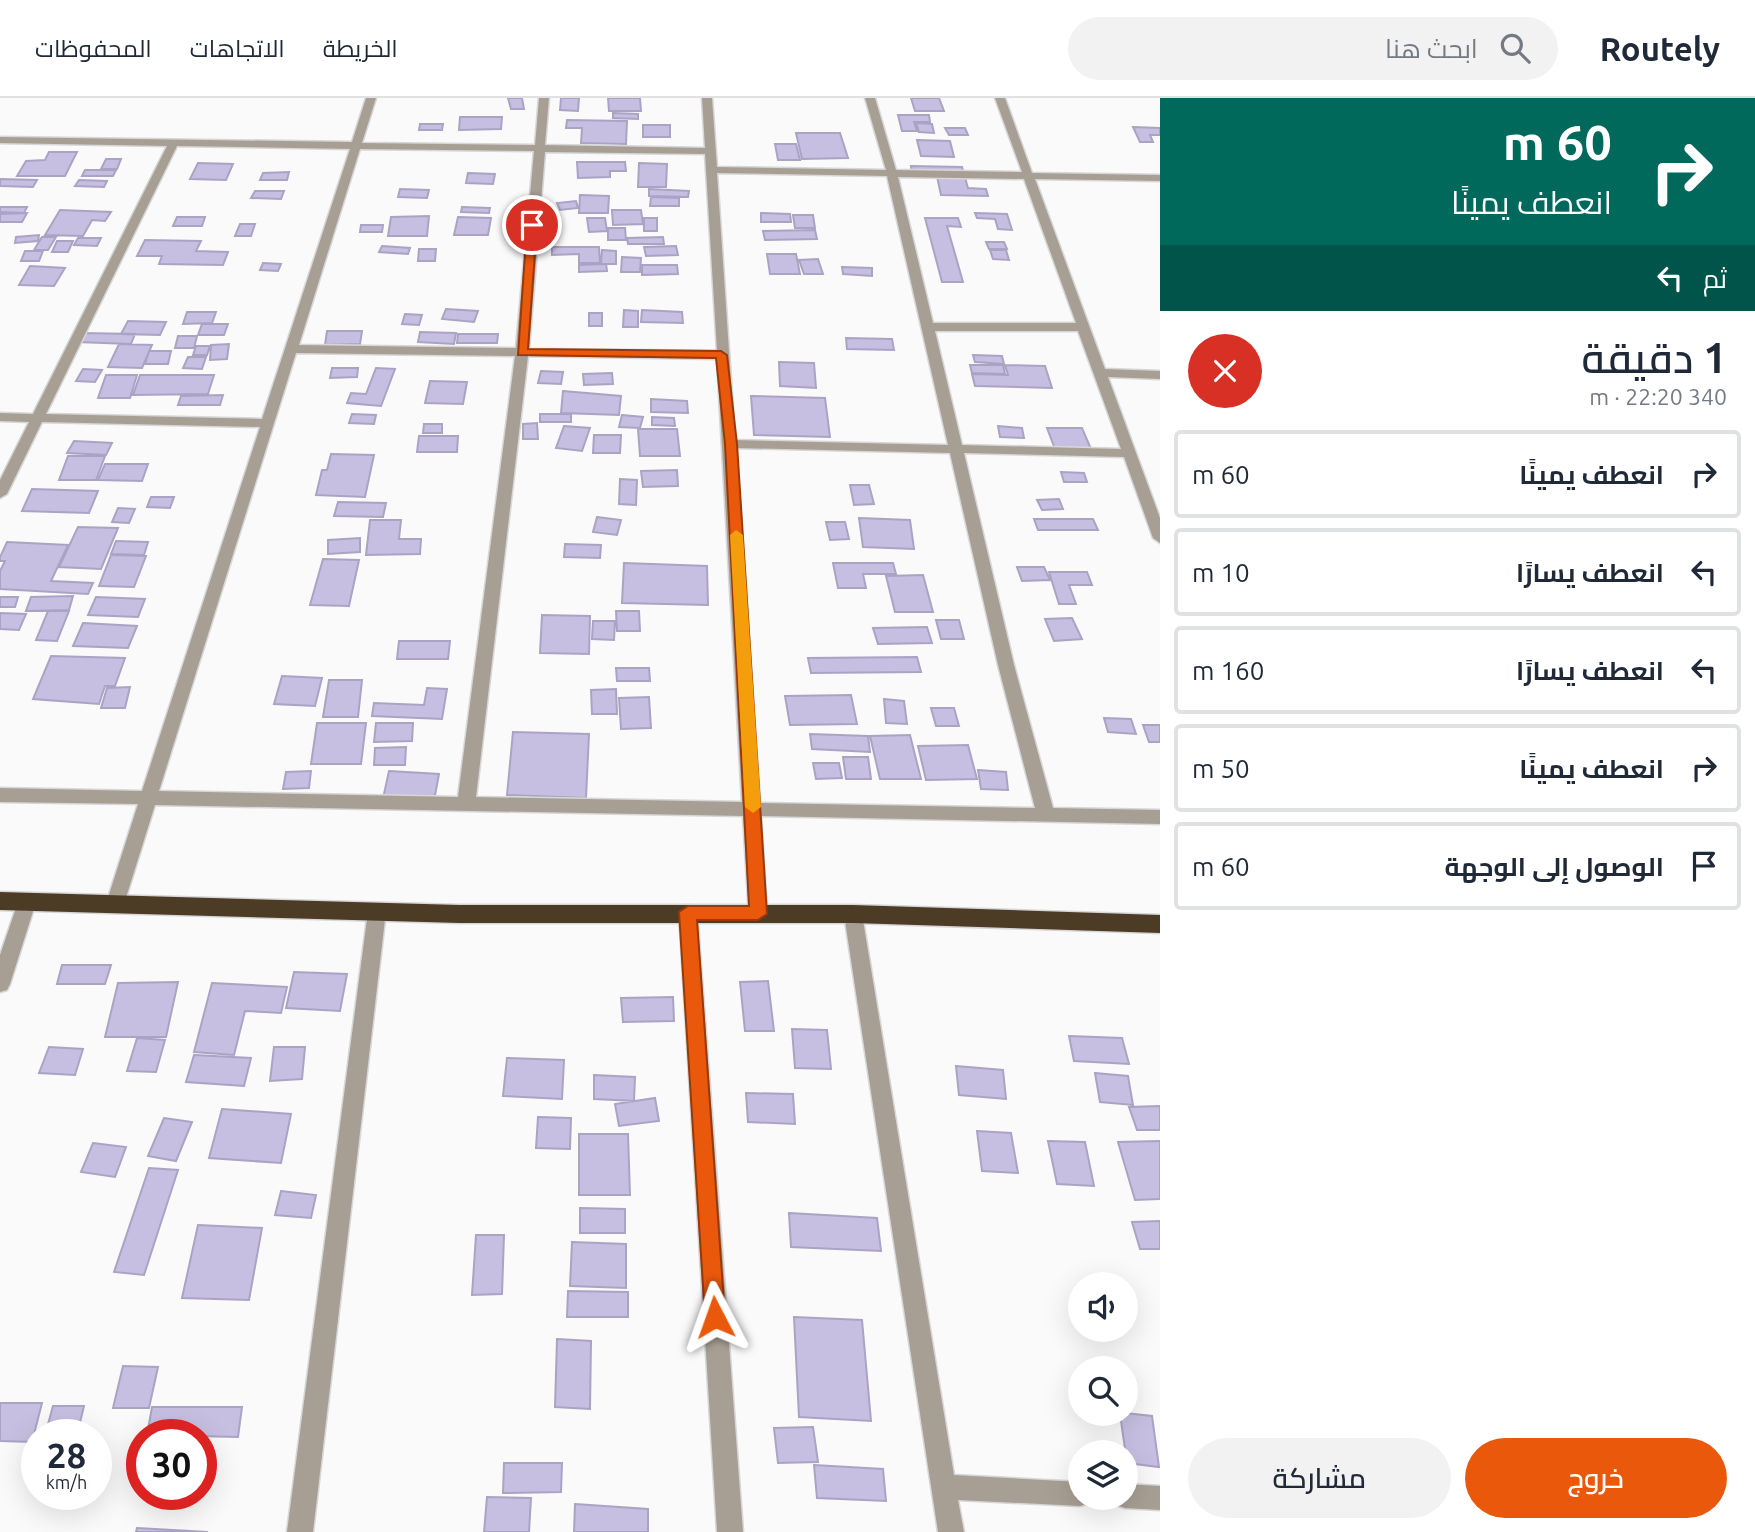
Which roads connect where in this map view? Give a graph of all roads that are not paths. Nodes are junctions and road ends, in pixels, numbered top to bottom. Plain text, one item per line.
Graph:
1 (371, 98) edge
2 (544, 98) edge
3 (707, 98) edge
4 (870, 98) edge
5 (1000, 98) edge
6 (0, 140) edge
7 (174, 141) junction
8 (358, 144) junction
9 (539, 149) junction
10 (709, 151) junction
11 (710, 170) junction
12 (892, 173) junction
13 (1029, 175) junction
14 (1160, 178) edge
15 (929, 327) junction
16 (1083, 327) junction
17 (289, 349) junction
18 (522, 353) junction
19 (721, 355) junction
20 (1100, 373) junction
21 (1160, 375) edge
22 (0, 417) edge
23 (38, 418) junction
24 (268, 423) junction
25 (731, 444) junction
26 (958, 449) junction
27 (1129, 453) junction
28 (0, 494) edge
29 (1160, 538) edge
30 (0, 795) edge
31 (148, 799) junction
32 (466, 805) junction
33 (753, 811) junction
34 (1046, 815) junction
35 (1160, 817) edge
36 (0, 901) edge
37 (27, 902) junction
38 (115, 904) junction
39 (376, 911) junction
40 (688, 912) junction
41 (758, 914) junction
42 (853, 914) junction
43 (1160, 924) edge
44 (0, 984) edge
45 (944, 1487) junction
46 (1068, 1493) edge
47 (1138, 1497) edge
48 (1160, 1498) edge
49 (300, 1532) edge
50 (730, 1532) edge
51 (951, 1532) edge

1 - 8 street
2 - 9 street
3 - 10 street
4 - 12 street
5 - 13 street
6 - 7 street
7 - 8 street
7 - 23 street
8 - 9 street
8 - 17 street
9 - 10 street
9 - 18 street
10 - 11 street
11 - 12 street
11 - 19 street
12 - 13 street
12 - 15 street
13 - 14 street
13 - 16 street
15 - 16 street
15 - 26 street
16 - 20 street
17 - 18 street
17 - 24 street
18 - 19 street
18 - 32 street
19 - 25 street
20 - 21 street
20 - 27 street
22 - 23 street
23 - 24 street
23 - 28 street
24 - 31 street
25 - 26 street
25 - 33 street
26 - 27 street
26 - 34 street
27 - 29 street
30 - 31 street
31 - 32 street
31 - 38 street
32 - 33 street
33 - 34 street
33 - 41 street
34 - 35 street
36 - 37 highway
37 - 38 highway
37 - 44 street
38 - 39 highway
39 - 40 highway
39 - 49 street
40 - 41 highway
40 - 50 street
41 - 42 highway
42 - 43 highway
42 - 45 street
45 - 46 street
45 - 51 street
47 - 48 street

